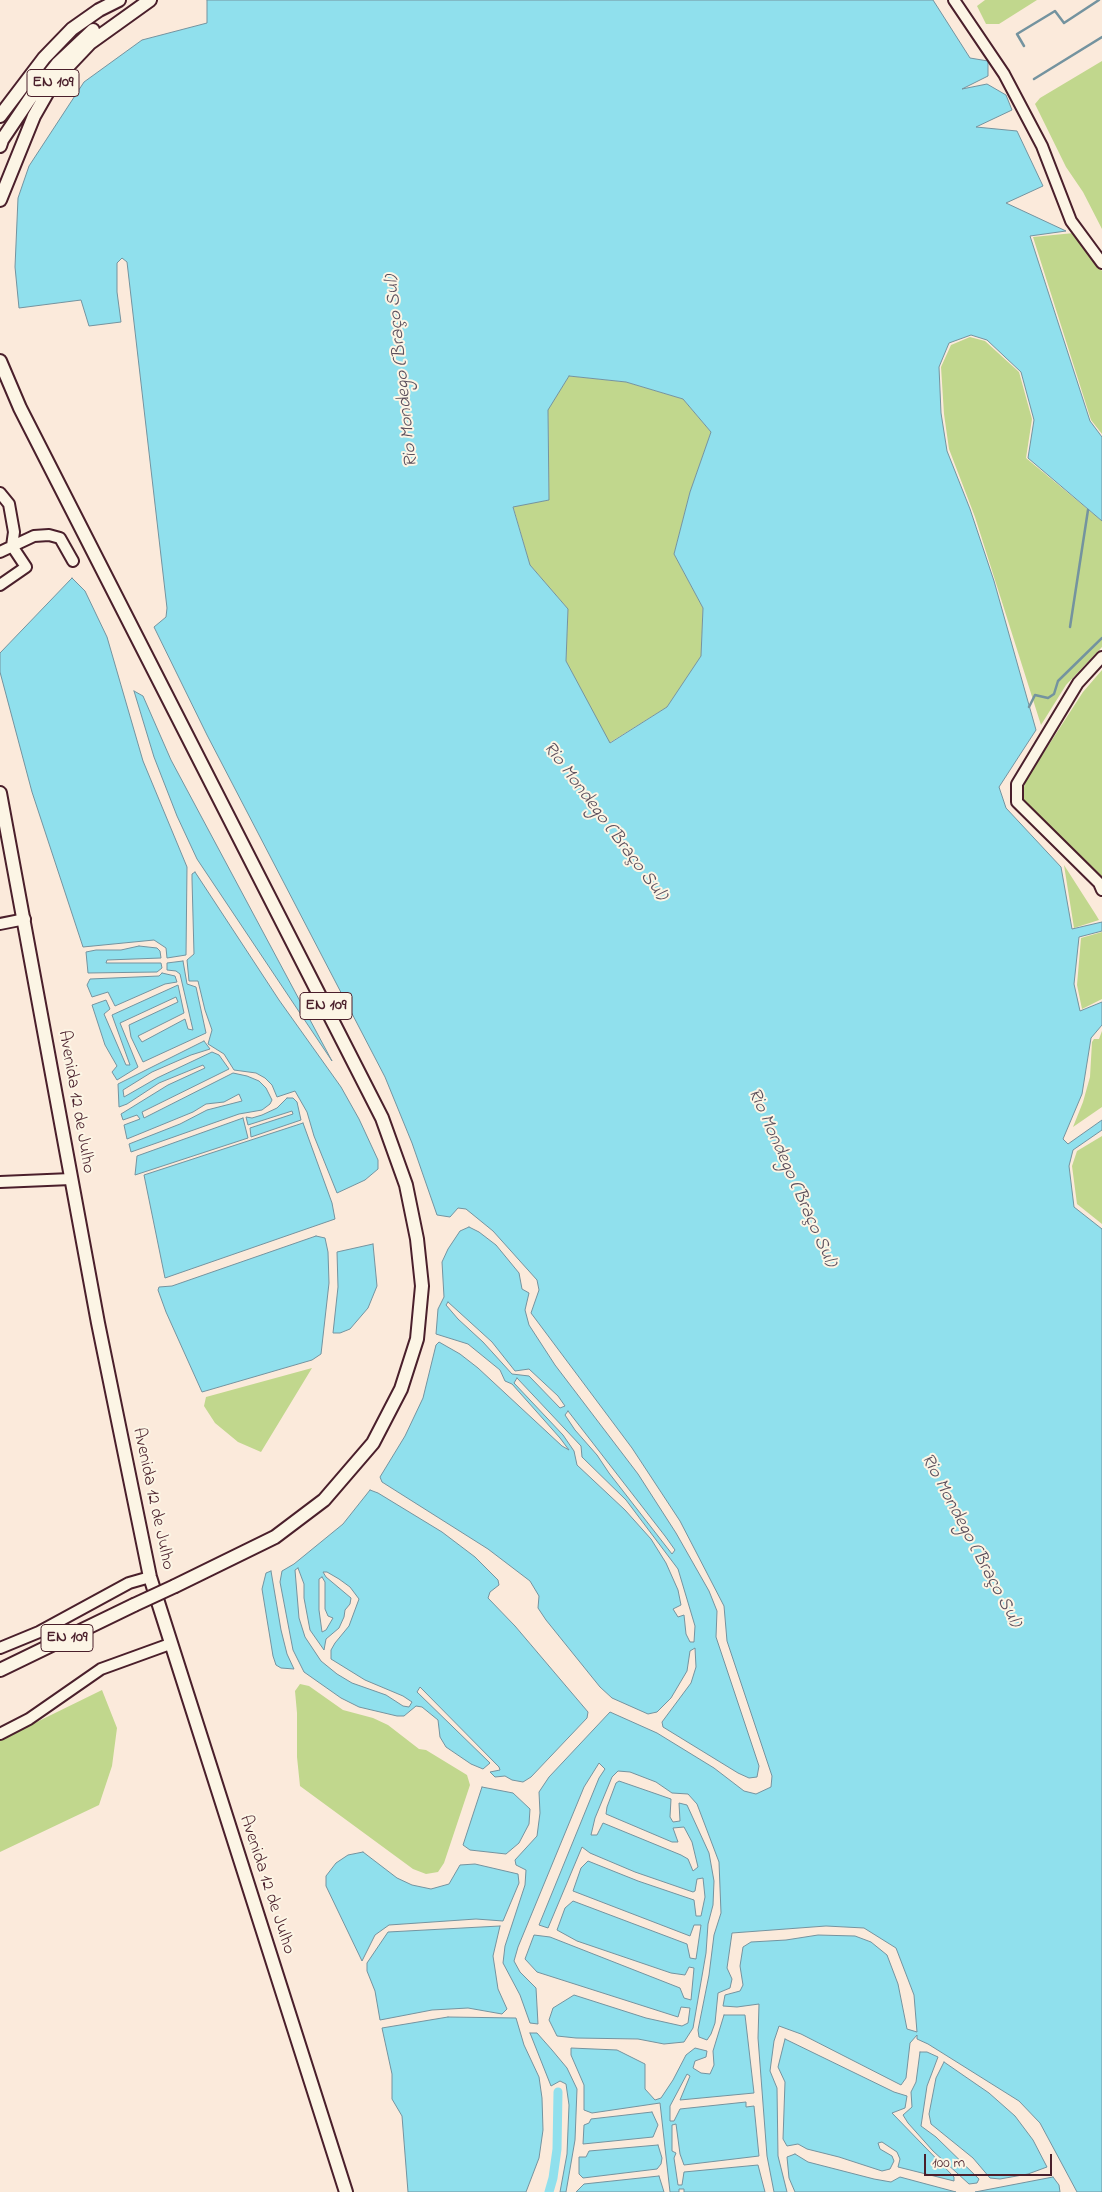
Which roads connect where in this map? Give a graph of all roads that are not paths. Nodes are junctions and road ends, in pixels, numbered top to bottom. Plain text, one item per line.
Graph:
1 (118, 0) edge
2 (151, 0) edge
3 (954, 0) edge
4 (0, 116) edge
5 (0, 146) edge
6 (0, 200) edge
7 (1102, 263) edge
8 (1, 366) edge
9 (0, 494) edge
10 (12, 546) junction
11 (0, 552) edge
12 (73, 561) dead end
13 (0, 585) edge
14 (1102, 657) edge
15 (0, 793) edge
16 (1102, 890) edge
17 (25, 919) junction
18 (0, 924) edge
19 (71, 1179) junction
20 (0, 1182) edge
21 (150, 1577) junction
22 (170, 1644) junction
23 (0, 1648) edge
24 (0, 1670) edge
25 (0, 1734) edge
26 (346, 2192) edge

1 - 4 main road, EN 109
2 - 5 main road, EN 109
2 - 6 main road, EN 109
3 - 7 street
8 - 24 main road, EN 109, bridge
9 - 10 street
10 - 11 street
10 - 12 street
10 - 13 street
14 - 16 street
15 - 17 main road, Avenida 12 de Julho
17 - 18 street
17 - 19 main road, Avenida 12 de Julho
19 - 20 street
19 - 21 main road, Avenida 12 de Julho
21 - 22 main road, Avenida 12 de Julho
21 - 23 street
22 - 25 street
22 - 26 main road, Avenida 12 de Julho

